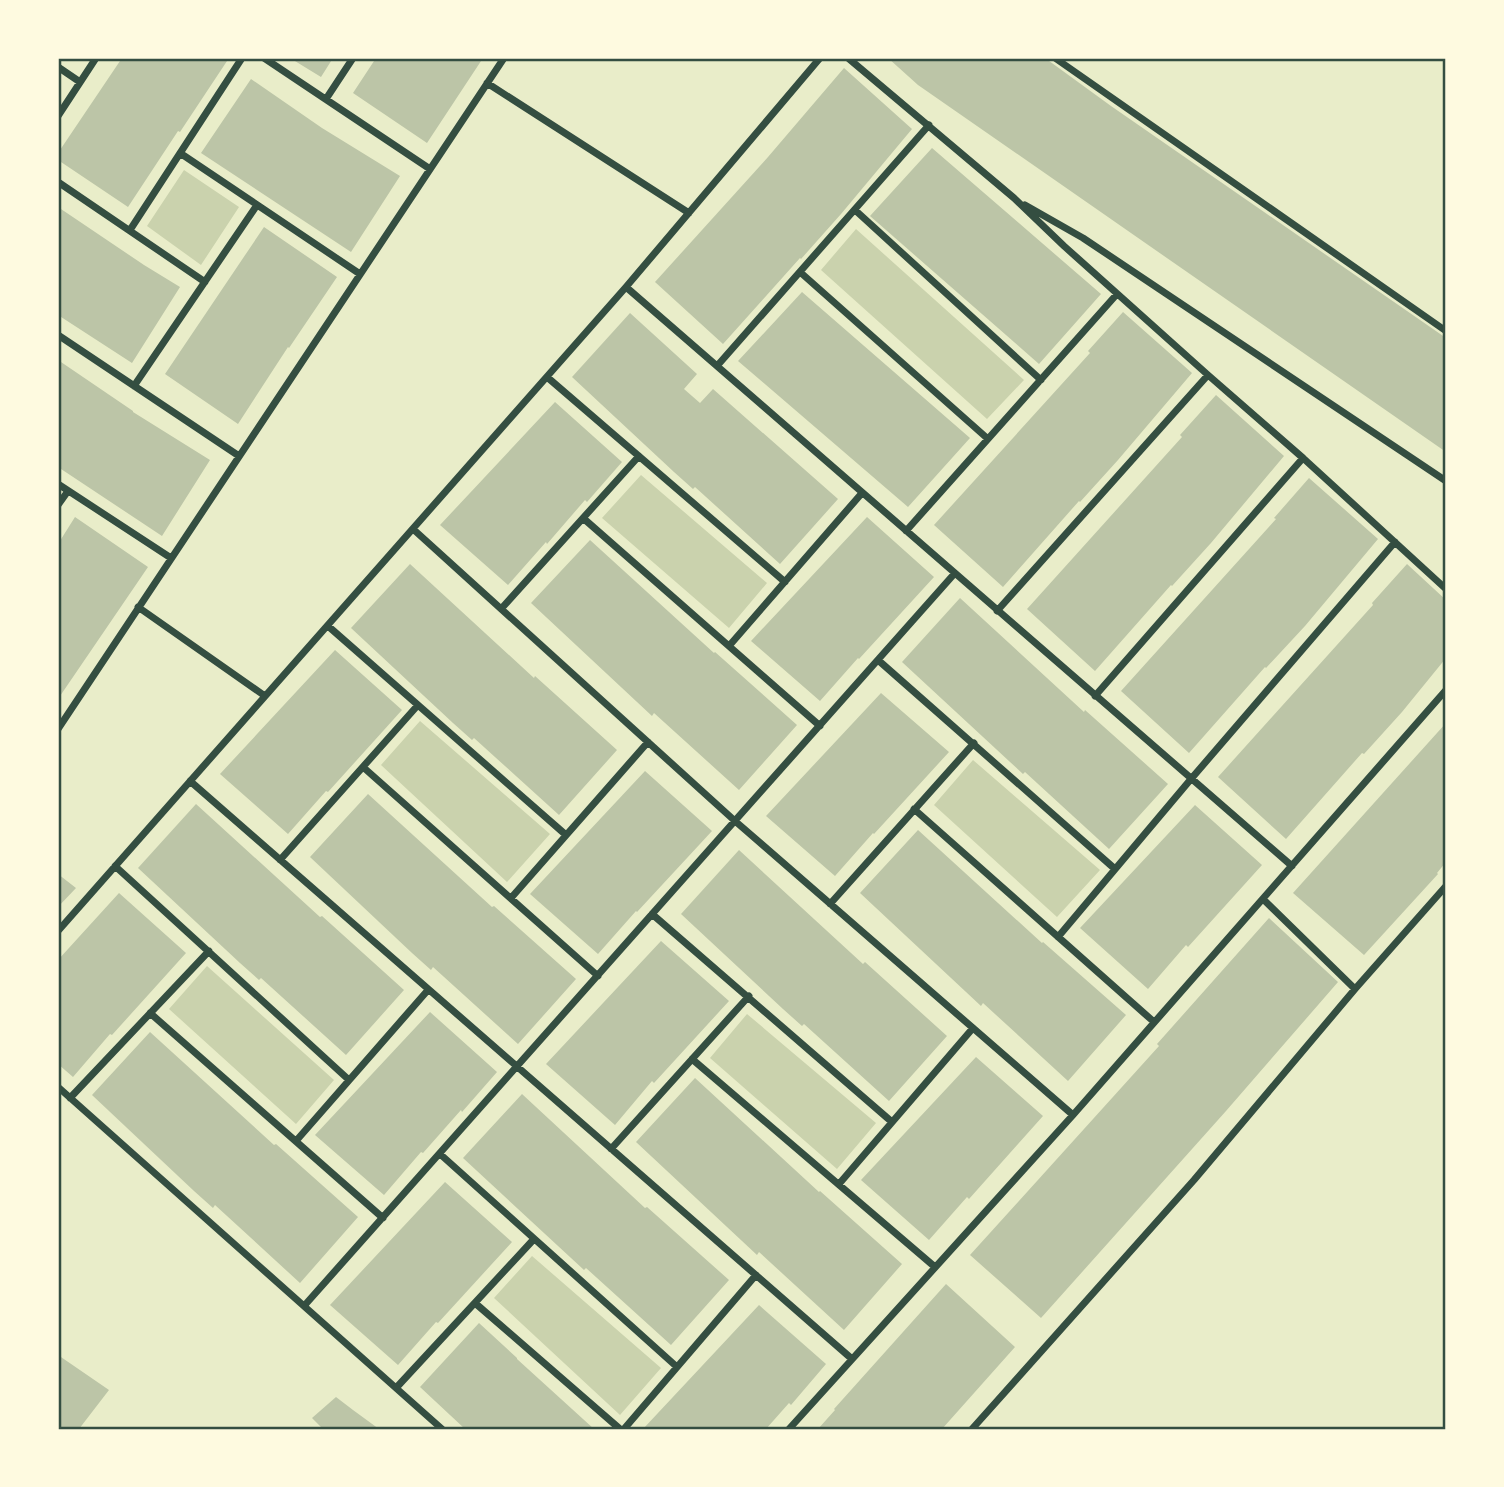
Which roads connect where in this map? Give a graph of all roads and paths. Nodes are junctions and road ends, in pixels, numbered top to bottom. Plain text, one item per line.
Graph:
1 (96, 58) edge
2 (242, 58) edge
3 (264, 58) edge
4 (353, 58) edge
5 (504, 58) edge
6 (820, 58) edge
7 (848, 58) edge
8 (1055, 58) edge
9 (58, 67) edge
10 (80, 82) junction
11 (487, 83) junction
12 (327, 99) junction
13 (58, 116) edge
14 (929, 125) junction
15 (180, 153) junction
16 (430, 169) junction
17 (58, 182) edge
18 (1014, 198) junction
19 (257, 205) junction
20 (855, 210) junction
21 (689, 213) junction
22 (130, 230) junction
23 (800, 272) junction
24 (360, 274) junction
25 (205, 282) junction
26 (626, 287) junction
27 (1117, 294) junction
28 (1446, 331) edge
29 (58, 335) edge
30 (717, 366) junction
31 (1208, 375) junction
32 (547, 377) junction
33 (1041, 380) junction
34 (134, 386) junction
35 (988, 439) junction
36 (239, 456) junction
37 (639, 456) junction
38 (1303, 458) junction
39 (1446, 481) edge
40 (58, 484) edge
41 (68, 491) junction
42 (862, 493) junction
43 (58, 505) edge
44 (583, 518) junction
45 (413, 529) junction
46 (906, 531) junction
47 (1395, 542) junction
48 (171, 558) junction
49 (955, 573) junction
50 (785, 582) junction
51 (1446, 589) edge
52 (138, 607) junction
53 (500, 609) junction
54 (997, 611) junction
55 (327, 626) junction
56 (729, 646) junction
57 (878, 660) junction
58 (1446, 690) edge
59 (265, 696) junction
60 (1095, 696) junction
61 (418, 705) junction
62 (820, 726) junction
63 (58, 729) edge
64 (648, 741) junction
65 (974, 743) junction
66 (363, 767) junction
67 (1191, 779) junction
68 (190, 781) junction
69 (914, 809) junction
70 (735, 821) junction
71 (566, 835) junction
72 (281, 860) junction
73 (115, 866) junction
74 (1292, 866) junction
75 (1115, 869) junction
76 (1446, 886) edge
77 (510, 898) junction
78 (1263, 899) junction
79 (830, 904) junction
80 (652, 914) junction
81 (58, 931) edge
82 (1058, 937) junction
83 (209, 951) junction
84 (598, 976) junction
85 (1354, 989) junction
86 (428, 990) junction
87 (749, 996) junction
88 (150, 1013) junction
89 (1154, 1022) junction
90 (973, 1028) junction
91 (692, 1059) junction
92 (516, 1067) junction
93 (349, 1080) junction
94 (58, 1087) edge
95 (70, 1098) junction
96 (1073, 1115) junction
97 (892, 1122) junction
98 (296, 1141) junction
99 (611, 1149) junction
100 (440, 1154) junction
101 (839, 1184) junction
102 (383, 1218) junction
103 (534, 1239) junction
104 (935, 1267) junction
105 (756, 1275) junction
106 (475, 1303) junction
107 (304, 1306) junction
108 (852, 1359) junction
109 (677, 1367) junction
110 (396, 1388) junction
111 (442, 1429) edge
112 (622, 1429) edge
113 (789, 1429) edge
114 (972, 1429) edge

1 - 10 street
2 - 15 street
3 - 12 street
4 - 12 street
5 - 11 street
6 - 21 street
7 - 14 street
8 - 28 street
9 - 10 street
10 - 13 street
11 - 16 street
11 - 21 street
12 - 16 street
14 - 18 street
14 - 20 street
15 - 19 street
15 - 22 street
16 - 24 street
17 - 22 street
18 - 27 street
18 - 39 street
19 - 24 street
19 - 25 street
20 - 23 street
20 - 33 street
21 - 26 street
22 - 25 street
23 - 30 street
23 - 35 street
24 - 36 street
25 - 34 street
26 - 30 street
26 - 32 street
27 - 31 street
27 - 33 street
29 - 34 street
30 - 42 street
31 - 38 street
31 - 54 street
32 - 37 street
32 - 45 street
33 - 35 street
34 - 36 street
35 - 46 street
36 - 48 street
37 - 44 street
37 - 50 street
38 - 47 street
38 - 60 street
40 - 41 street
41 - 43 street
41 - 48 street
42 - 46 street
42 - 50 street
44 - 53 street
44 - 56 street
45 - 53 street
45 - 55 street
46 - 49 street
47 - 51 street
47 - 67 street
48 - 52 street
49 - 54 street
49 - 57 street
50 - 56 street
52 - 59 street
52 - 63 street
53 - 64 street
54 - 60 street
55 - 59 street
55 - 61 street
56 - 62 street
57 - 62 street
57 - 65 street
58 - 74 street
59 - 68 street
60 - 67 street
61 - 66 street
61 - 71 street
62 - 70 street
64 - 70 street
64 - 71 street
65 - 69 street
65 - 75 street
66 - 72 street
66 - 77 street
67 - 74 street
67 - 75 street
68 - 72 street
68 - 73 street
69 - 79 street
69 - 82 street
70 - 79 street
70 - 80 street
71 - 77 street
72 - 86 street
73 - 81 street
73 - 83 street
74 - 78 street
75 - 82 street
76 - 85 street
77 - 84 street
78 - 85 street
78 - 89 street
79 - 90 street
80 - 84 street
80 - 87 street
82 - 89 street
83 - 88 street
83 - 93 street
84 - 92 street
85 - 114 street
86 - 92 street
86 - 93 street
87 - 91 street
87 - 97 street
88 - 95 street
88 - 98 street
89 - 96 street
90 - 96 street
90 - 97 street
91 - 99 street
91 - 101 street
92 - 99 street
92 - 100 street
93 - 98 street
94 - 95 street
95 - 107 street
96 - 104 street
97 - 101 street
98 - 102 street
99 - 105 street
100 - 102 street
100 - 103 street
101 - 104 street
102 - 107 street
103 - 106 street
103 - 109 street
104 - 108 street
105 - 108 street
105 - 109 street
106 - 110 street
106 - 112 street
107 - 110 street
108 - 113 street
109 - 112 street
110 - 111 street

